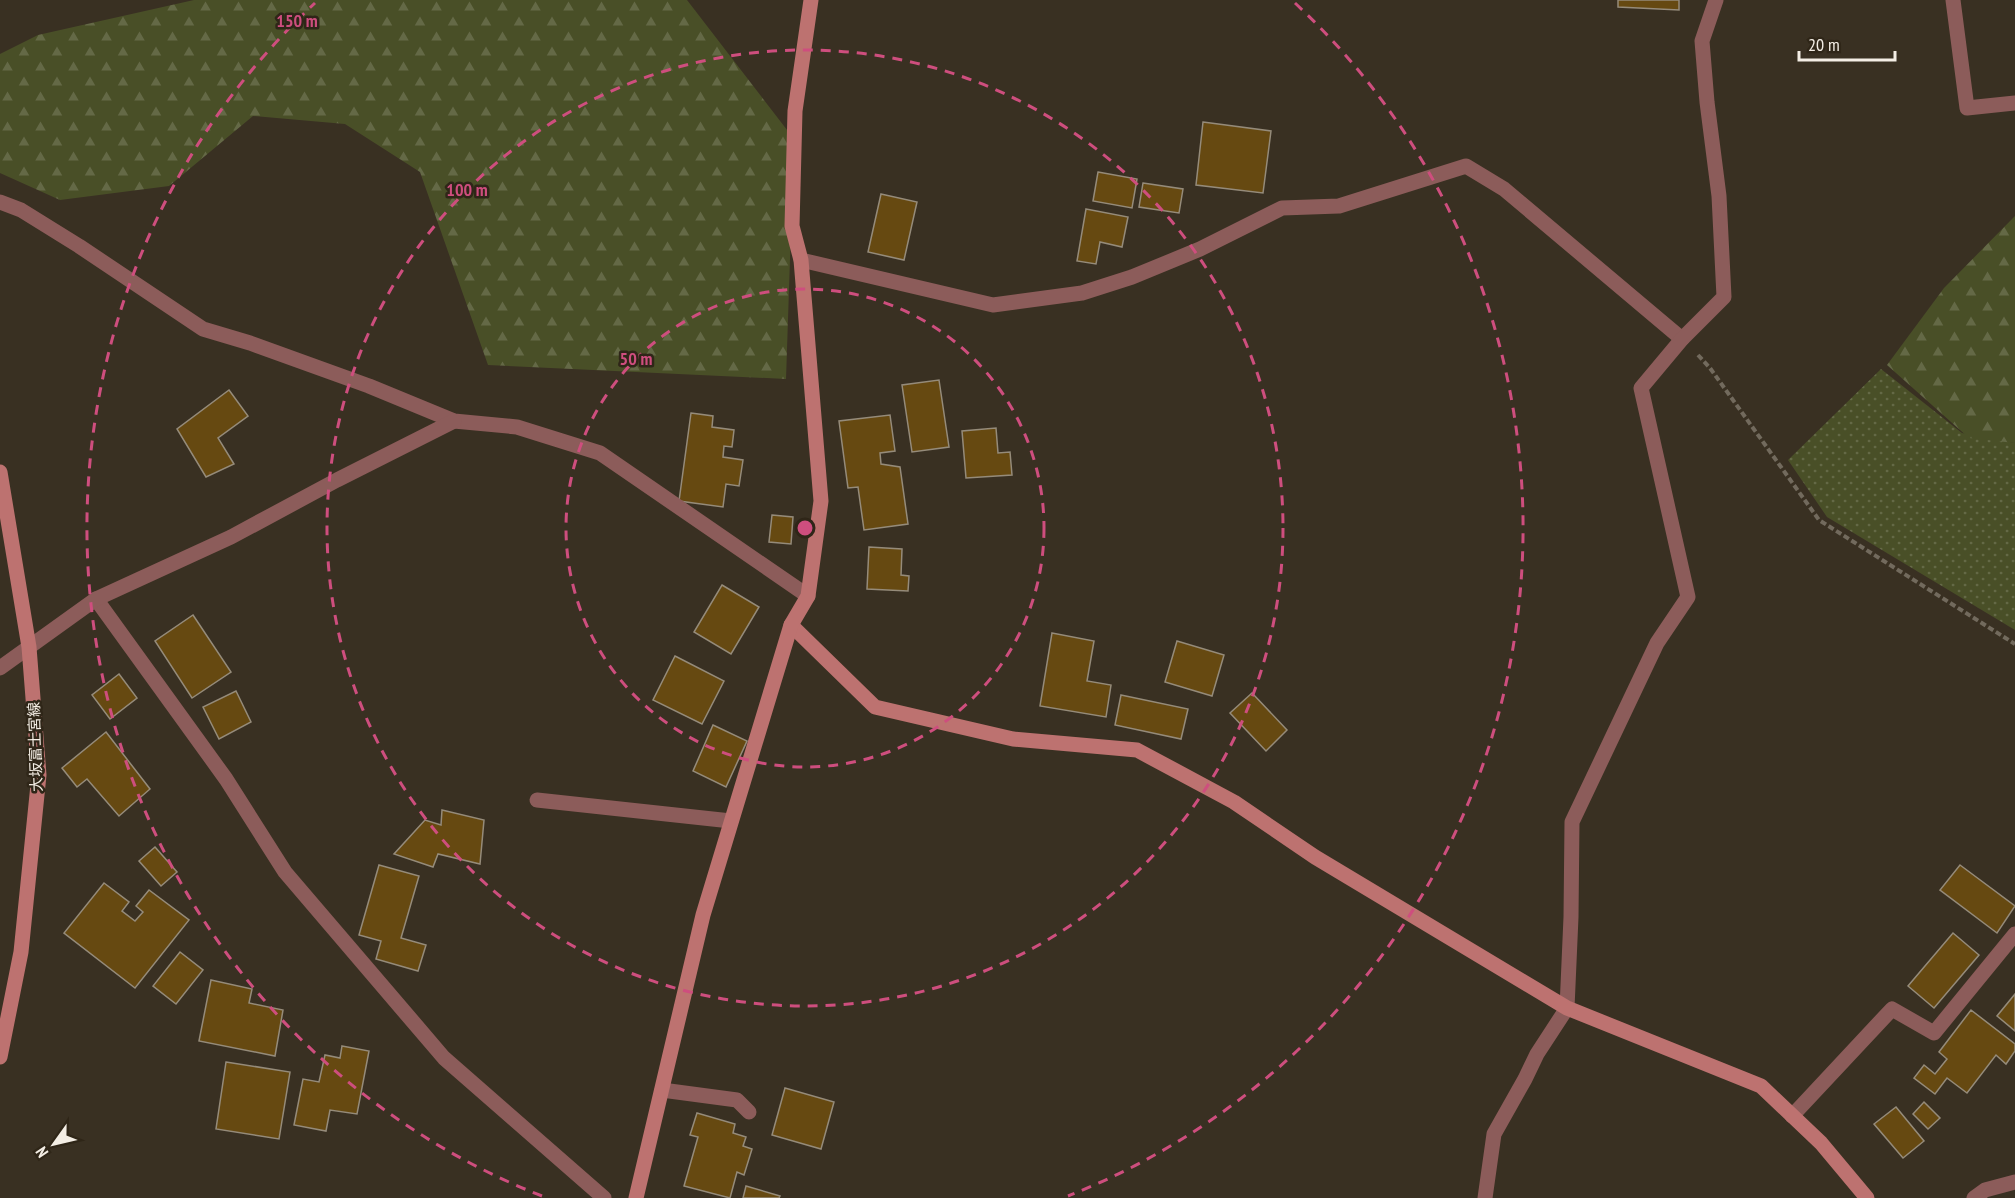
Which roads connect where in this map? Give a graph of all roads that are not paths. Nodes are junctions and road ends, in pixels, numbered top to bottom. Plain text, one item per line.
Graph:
1 (811, 0) edge
2 (1716, 0) edge
3 (1953, 0) edge
4 (2015, 103) edge
5 (0, 202) edge
6 (801, 260) junction
7 (1682, 339) junction
8 (454, 421) junction
9 (0, 472) edge
10 (808, 596) junction
11 (96, 599) junction
12 (791, 625) junction
13 (29, 647) junction
14 (0, 668) edge
15 (537, 800) dead end
16 (731, 821) junction
17 (2015, 934) edge
18 (1567, 1008) junction
19 (0, 1057) edge
20 (662, 1090) junction
21 (749, 1112) dead end
22 (1792, 1116) junction
23 (2015, 1182) edge
24 (604, 1198) edge
25 (636, 1198) edge
26 (1485, 1198) edge
27 (1867, 1198) edge
28 (1974, 1198) edge

1 - 6 street
2 - 7 street
3 - 4 street
5 - 8 street
6 - 7 street
6 - 10 street
7 - 18 street
8 - 10 street
8 - 11 street
9 - 13 street, 大坂富士宮線
10 - 12 street
11 - 13 street
11 - 24 street
12 - 16 street
12 - 18 street
13 - 14 street
13 - 19 street, 大坂富士宮線
15 - 16 street
16 - 20 street
17 - 22 street
18 - 22 street
18 - 26 street
20 - 21 street
20 - 25 street
22 - 27 street
23 - 28 street

